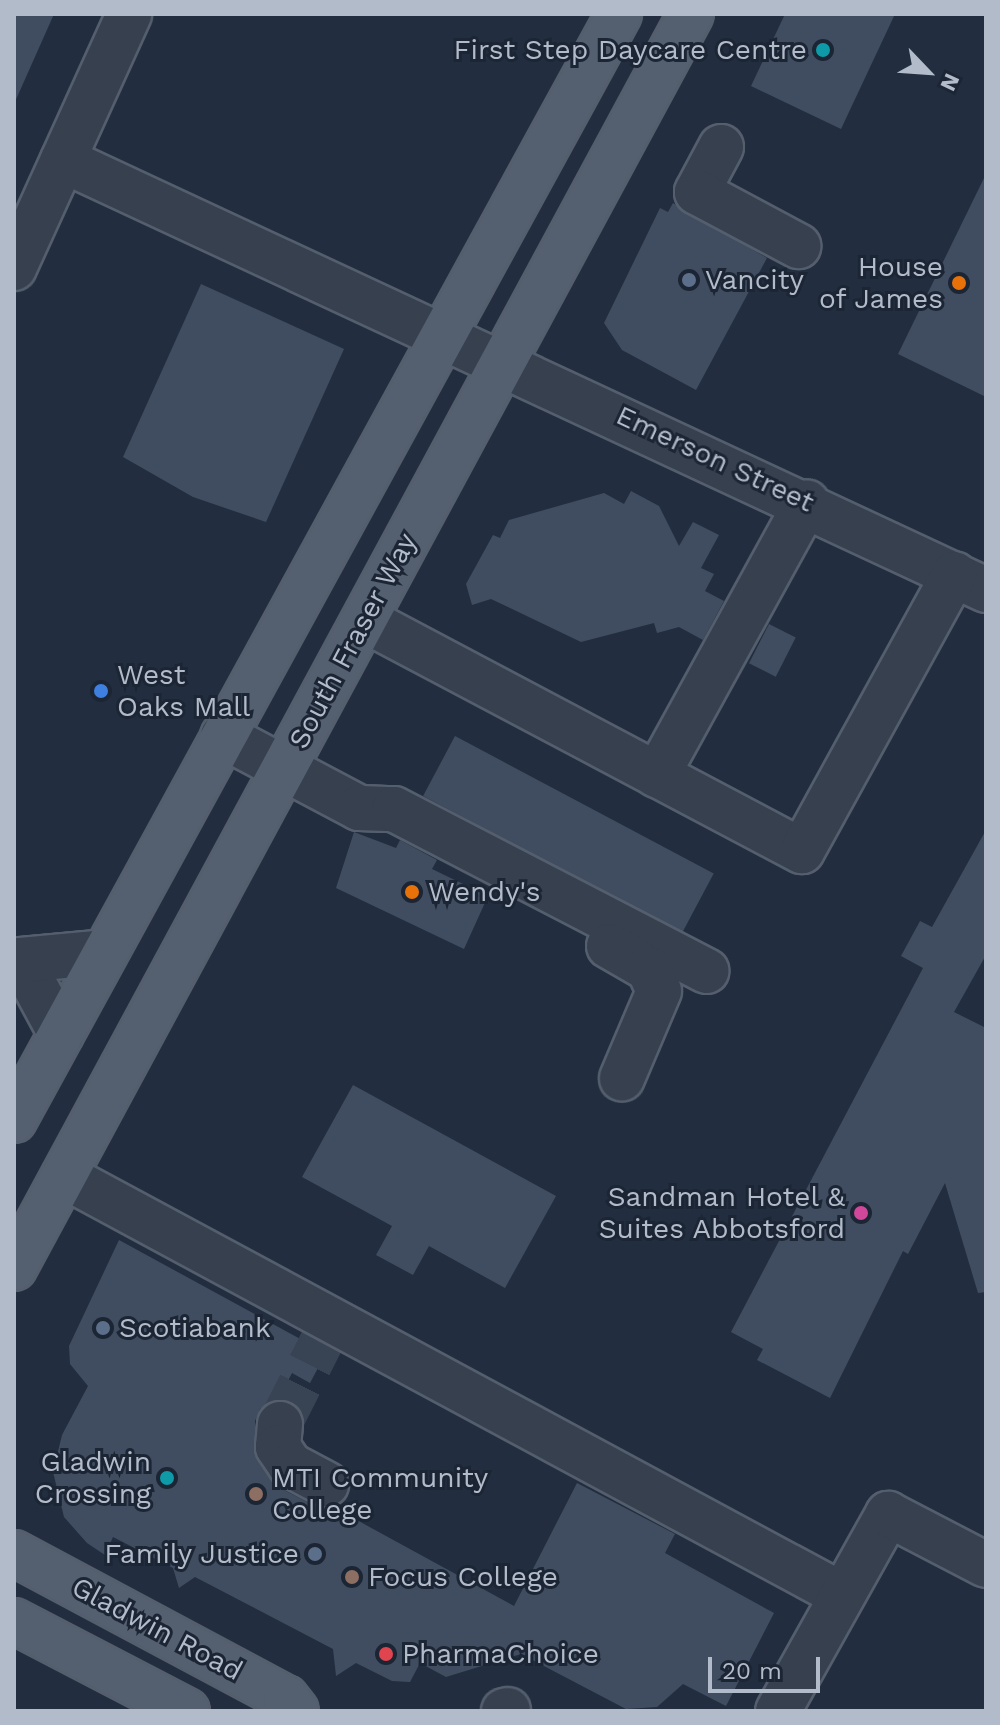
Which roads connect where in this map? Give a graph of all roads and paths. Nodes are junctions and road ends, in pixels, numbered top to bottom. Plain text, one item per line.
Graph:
1 (129, 14) edge
2 (619, 14) edge
3 (691, 14) edge
4 (721, 147) dead end
5 (63, 160) junction
6 (798, 246) dead end
7 (14, 268) edge
8 (442, 332) junction
9 (504, 361) junction
10 (807, 502) junction
11 (970, 582) edge
12 (365, 620) junction
13 (223, 736) junction
14 (284, 769) junction
15 (657, 775) junction
16 (359, 808) junction
17 (105, 952) junction
18 (706, 971) dead end
19 (61, 1034) junction
20 (622, 1078) dead end
21 (14, 1120) edge
22 (64, 1176) junction
23 (14, 1268) edge
24 (280, 1424) tunnel mouth
25 (326, 1484) dead end
26 (14, 1540) edge
27 (14, 1553) edge
28 (986, 1565) edge
29 (73, 1584) junction
30 (842, 1595) junction
31 (18, 1625) edge
32 (187, 1711) edge
33 (296, 1711) edge
34 (778, 1711) edge

1 - 5 street
2 - 8 main road
3 - 9 main road, South Fraser Way
4 - 6 street
5 - 7 street
5 - 8 street, Emerson Street
8 - 9 street, Emerson Street
8 - 13 main road
9 - 10 street, Emerson Street
9 - 12 main road, South Fraser Way
10 - 11 street, Emerson Street
10 - 15 street
11 - 15 street
12 - 14 main road, South Fraser Way
12 - 15 street
13 - 14 street
13 - 17 main road
14 - 16 street
14 - 22 main road, South Fraser Way
16 - 18 street
16 - 20 street
17 - 19 main road
17 - 19 street
19 - 21 main road
22 - 23 main road, South Fraser Way
22 - 30 street
24 - 25 street
26 - 29 main road
27 - 29 main road, Gladwin Road
28 - 30 street
29 - 33 main road, Gladwin Road
30 - 34 street
31 - 32 main road, Gladwin Road

